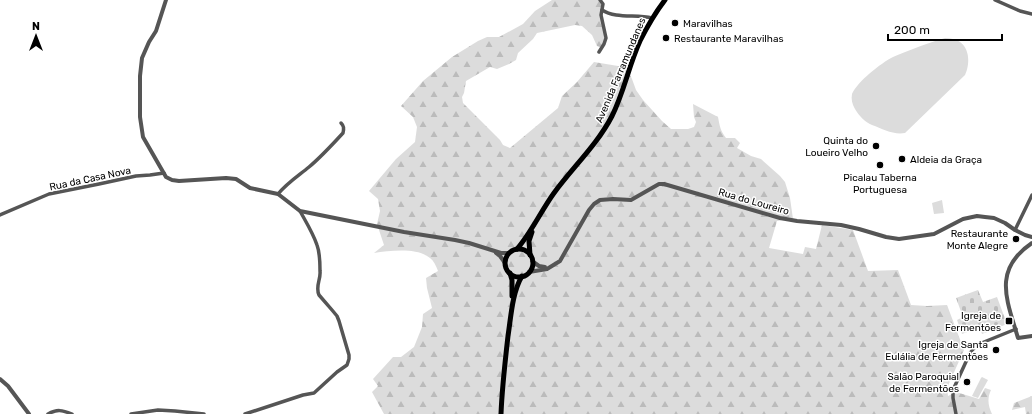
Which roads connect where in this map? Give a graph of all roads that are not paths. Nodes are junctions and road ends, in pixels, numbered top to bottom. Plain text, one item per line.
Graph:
1 (166, 0) edge
2 (600, 0) edge
3 (665, 0) edge
4 (995, 0) edge
5 (602, 10) junction
6 (1032, 14) edge
7 (652, 18) junction
8 (599, 52) dead end
9 (341, 123) dead end
10 (164, 173) junction
11 (278, 194) junction
12 (1032, 196) edge
13 (300, 211) junction
14 (0, 215) edge
15 (534, 223) junction
16 (1015, 230) junction
17 (1032, 237) edge
18 (1032, 243) edge
19 (517, 249) junction
20 (491, 250) junction
21 (509, 253) junction
22 (530, 255) junction
23 (532, 261) junction
24 (505, 263) junction
25 (551, 267) junction
26 (529, 272) junction
27 (510, 273) junction
28 (522, 276) junction
29 (511, 316) junction
30 (1016, 329) junction
31 (1032, 336) edge
32 (0, 379) edge
33 (29, 414) edge
34 (48, 414) edge
35 (72, 414) edge
36 (131, 414) edge
37 (204, 414) edge
38 (245, 414) edge
39 (501, 414) edge
40 (956, 414) edge

1 - 10 street
2 - 5 street
3 - 7 main road, Avenida Farramundanes
4 - 6 street
5 - 7 street
5 - 8 street
7 - 15 main road, Avenida Farramundanes
9 - 11 street
10 - 11 street
10 - 14 street, Rua da Casa Nova
11 - 13 street
12 - 16 street
13 - 20 street
13 - 38 street
15 - 19 main road
15 - 22 main road
16 - 17 street, Rua do Loureiro
16 - 25 street, Rua do Loureiro
18 - 30 street
19 - 21 main road
19 - 22 main road
20 - 21 street
20 - 24 street
21 - 24 main road
22 - 23 main road
23 - 25 street
23 - 26 main road
24 - 27 main road
25 - 26 street, Rua do Loureiro
26 - 28 main road
27 - 28 main road
27 - 29 main road
28 - 29 main road
29 - 39 main road
30 - 31 street
30 - 40 street
32 - 33 street
34 - 35 street
36 - 37 street

